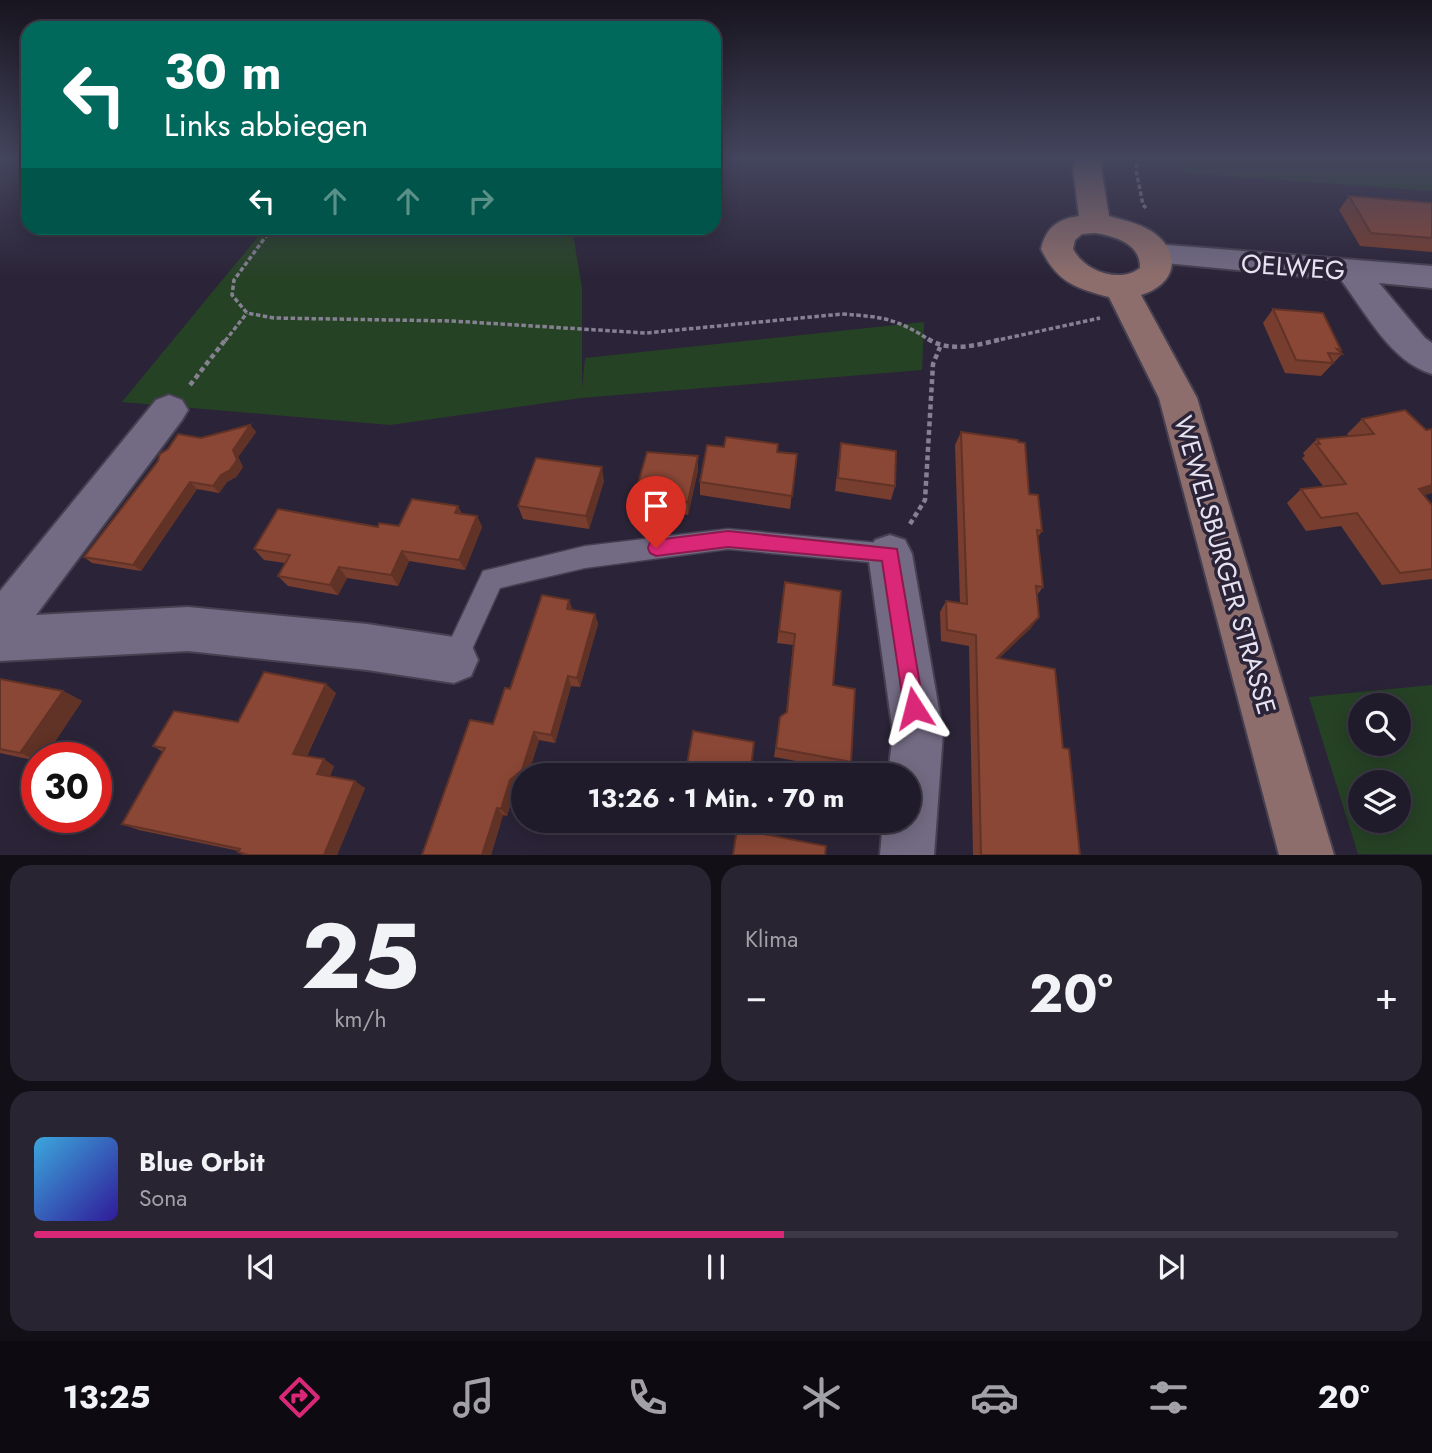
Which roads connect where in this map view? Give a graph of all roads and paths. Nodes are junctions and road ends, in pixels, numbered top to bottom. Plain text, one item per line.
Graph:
1 (1091, 197) edge
2 (1095, 223) junction
3 (267, 235) edge
4 (1155, 254) junction
5 (1351, 271) junction
6 (1432, 277) edge
7 (1110, 302) junction
8 (247, 313) junction
9 (940, 347) junction
10 (1432, 361) edge
11 (169, 410) joint
12 (925, 500) dead end
13 (890, 554) joint
14 (0, 626) edge
15 (0, 639) edge
16 (454, 660) joint
17 (907, 855) edge
18 (1307, 855) edge

1 - 2 main road
2 - 4 main road
2 - 7 main road
3 - 8 path
4 - 5 street, OELWEG
4 - 7 main road
5 - 6 street, OELWEG
5 - 10 street
7 - 9 path
7 - 18 main road, WEWELSBURGER STRASSE
8 - 9 path
8 - 11 path
9 - 12 path
11 - 14 street
13 - 16 lane
13 - 17 street
15 - 16 street

